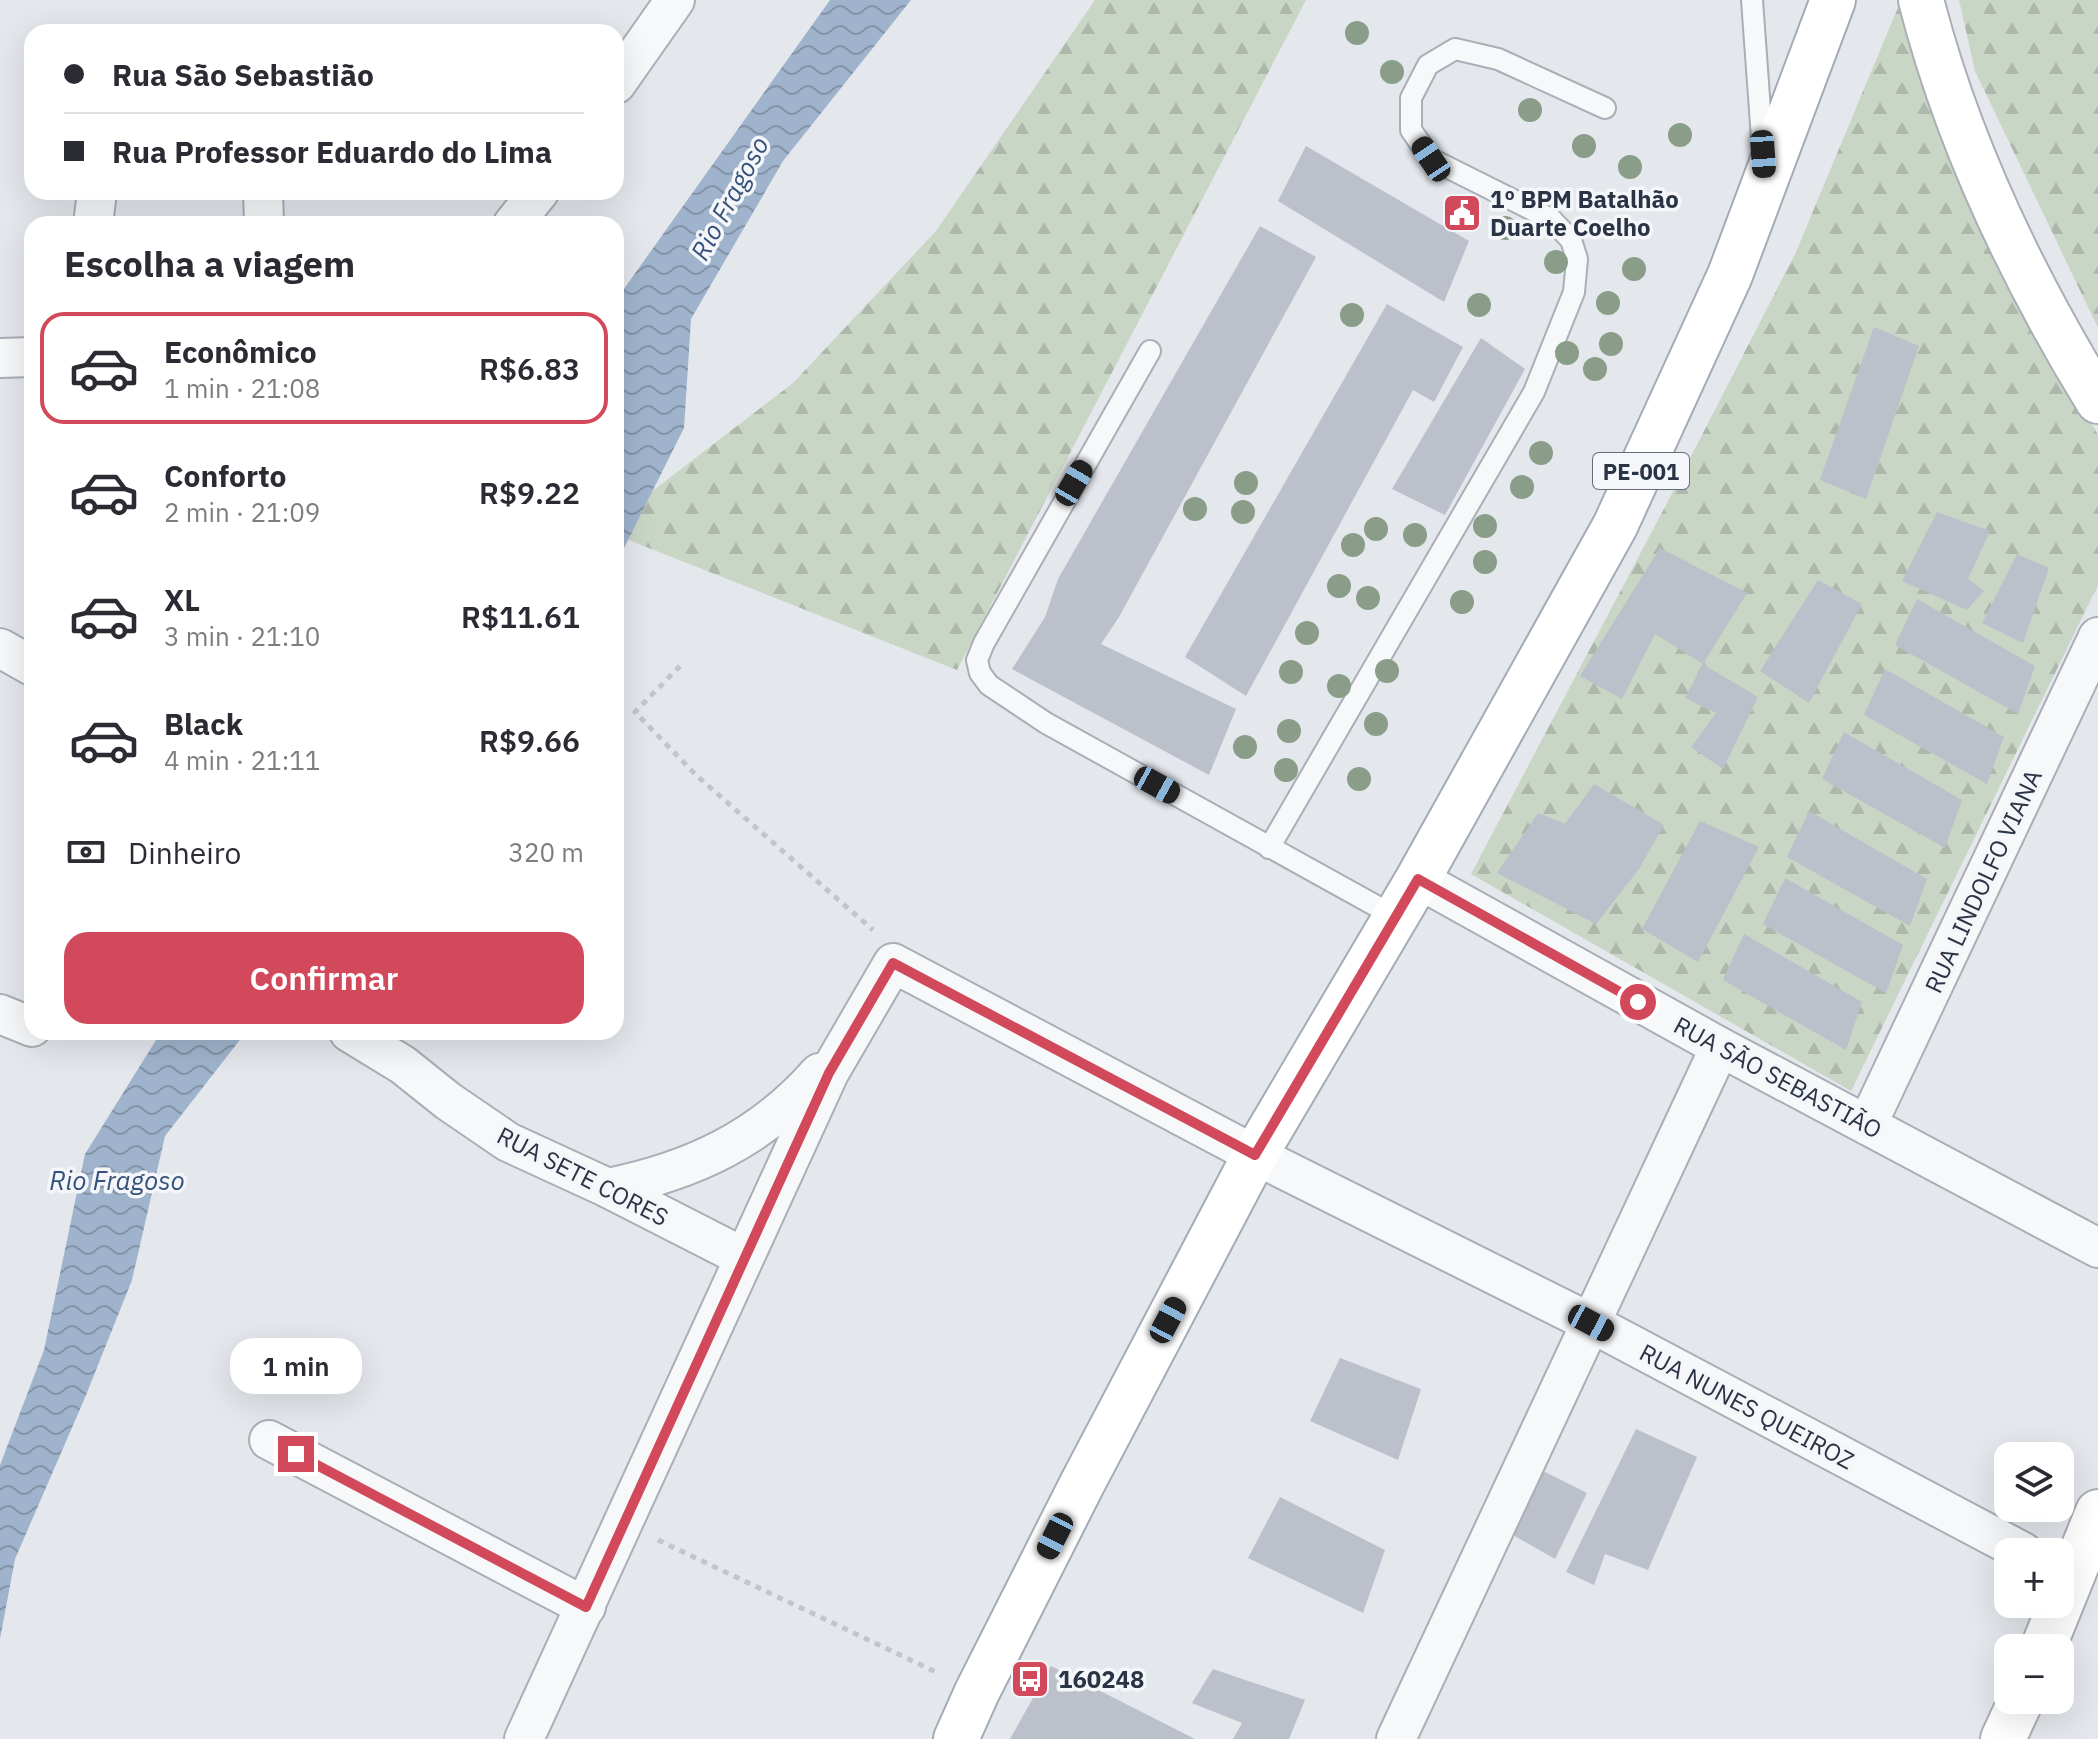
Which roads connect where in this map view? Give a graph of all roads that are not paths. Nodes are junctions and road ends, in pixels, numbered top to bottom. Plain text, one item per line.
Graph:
1 (675, 0) edge
2 (1752, 0) edge
3 (1833, 0) edge
4 (1921, 0) edge
5 (624, 73) edge
6 (1605, 108) dead end
7 (1766, 184) junction
8 (532, 200) edge
9 (520, 216) edge
10 (1150, 351) dead end
11 (24, 357) edge
12 (0, 358) edge
13 (2098, 401) edge
14 (2098, 637) edge
15 (0, 648) edge
16 (24, 662) edge
17 (1269, 848) junction
18 (1418, 879) junction
19 (1396, 917) junction
20 (362, 1040) edge
21 (845, 1043) junction
22 (1720, 1047) junction
23 (1867, 1125) junction
24 (1255, 1155) junction
25 (608, 1188) junction
26 (2098, 1248) edge
27 (743, 1257) junction
28 (1591, 1323) junction
29 (269, 1440) dead end
30 (2098, 1512) edge
31 (1997, 1538) edge
32 (2074, 1559) edge
33 (586, 1607) junction
34 (2015, 1714) edge
35 (524, 1739) edge
36 (956, 1739) edge
37 (1396, 1739) edge
38 (2003, 1739) edge

1 - 5 street
2 - 7 lane
3 - 7 main road, PE-001
4 - 13 main road
6 - 17 lane
7 - 18 main road, PE-001
8 - 9 street
10 - 17 lane
11 - 12 street
14 - 23 street, RUA LINDOLFO VIANA
15 - 16 street
17 - 19 lane
18 - 19 main road, PE-001
18 - 22 street, RUA SÃO SEBASTIÃO
19 - 24 main road, PE-001
20 - 25 street, RUA SETE CORES
21 - 24 street, RUA NUNES QUEIROZ
21 - 25 street
21 - 27 street
22 - 23 street, RUA SÃO SEBASTIÃO
22 - 28 street
23 - 26 street, RUA SÃO SEBASTIÃO
24 - 28 street, RUA NUNES QUEIROZ
24 - 36 main road, PE-001
25 - 27 street, RUA SETE CORES
27 - 33 street
28 - 31 street, RUA NUNES QUEIROZ
28 - 37 street
29 - 33 street
30 - 32 main road
33 - 35 street
34 - 38 main road

